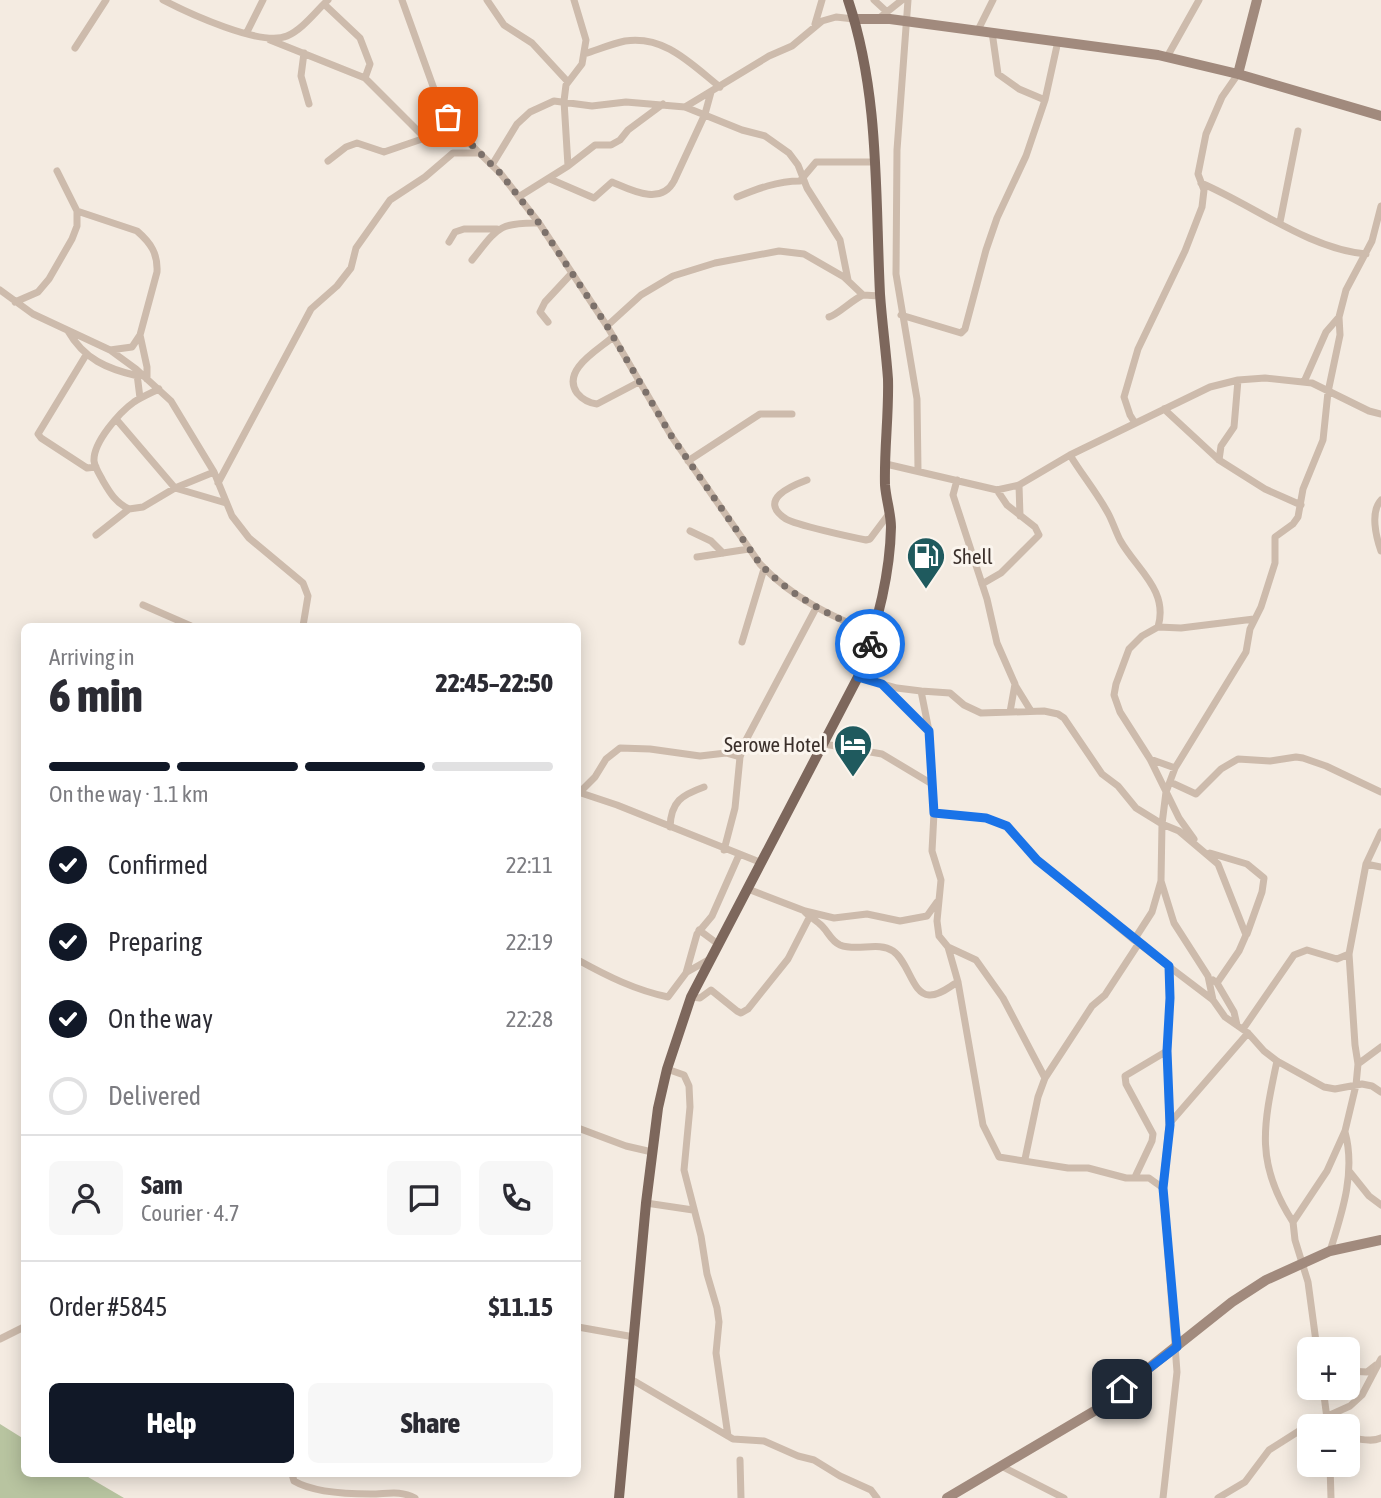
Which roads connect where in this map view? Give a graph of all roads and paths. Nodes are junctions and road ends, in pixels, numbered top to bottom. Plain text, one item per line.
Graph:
1 (106, 0) edge
2 (163, 0) edge
3 (186, 0) edge
4 (263, 0) edge
5 (402, 0) edge
6 (487, 0) edge
7 (574, 0) edge
8 (822, 0) edge
9 (848, 0) edge
10 (874, 0) edge
11 (902, 0) edge
12 (908, 0) edge
13 (993, 0) edge
14 (1199, 0) edge
15 (1257, 0) edge
16 (326, 2) edge
17 (181, 9) junction
18 (886, 10) junction
19 (854, 19) junction
20 (878, 19) junction
21 (907, 21) junction
22 (815, 24) junction
23 (978, 30) junction
24 (992, 32) junction
25 (247, 33) junction
26 (270, 40) junction
27 (1058, 41) junction
28 (75, 48) dead end
29 (304, 53) junction
30 (584, 54) junction
31 (1167, 57) junction
32 (1238, 74) junction
33 (365, 78) junction
34 (568, 82) junction
35 (720, 87) junction
36 (711, 92) junction
37 (1045, 100) junction
38 (565, 101) junction
39 (309, 104) dead end
40 (663, 104) junction
41 (685, 107) junction
42 (705, 114) junction
43 (1381, 116) edge
44 (1298, 131) dead end
45 (463, 136) junction
46 (425, 138) junction
47 (481, 153) junction
48 (328, 161) dead end
49 (874, 162) junction
50 (492, 165) junction
51 (568, 166) junction
52 (57, 171) dead end
53 (802, 178) junction
54 (550, 179) junction
55 (1200, 182) junction
56 (520, 196) junction
57 (737, 197) dead end
58 (1381, 206) edge
59 (77, 211) junction
60 (1280, 222) junction
61 (539, 223) junction
62 (497, 229) junction
63 (1377, 241) edge
64 (449, 242) dead end
65 (1366, 254) junction
66 (472, 260) dead end
67 (572, 273) junction
68 (848, 281) junction
69 (0, 290) edge
70 (863, 295) junction
71 (880, 296) junction
72 (15, 302) junction
73 (901, 315) junction
74 (829, 317) dead end
75 (1339, 317) junction
76 (548, 322) dead end
77 (607, 326) junction
78 (67, 329) junction
79 (140, 335) junction
80 (613, 337) junction
81 (100, 344) junction
82 (110, 350) junction
83 (89, 357) junction
84 (137, 373) junction
85 (147, 379) junction
86 (1238, 380) junction
87 (639, 382) junction
88 (1304, 382) junction
89 (159, 389) junction
90 (1328, 392) junction
91 (140, 398) junction
92 (1164, 409) junction
93 (792, 414) dead end
94 (1381, 414) edge
95 (116, 419) junction
96 (1135, 423) junction
97 (1070, 455) junction
98 (688, 460) junction
99 (1219, 460) junction
100 (886, 464) junction
101 (96, 467) junction
102 (918, 470) junction
103 (214, 472) junction
104 (807, 480) dead end
105 (957, 480) junction
106 (218, 483) junction
107 (1019, 485) junction
108 (175, 488) junction
109 (997, 490) junction
110 (1381, 500) edge
111 (226, 503) junction
112 (1301, 505) junction
113 (129, 509) junction
114 (888, 515) junction
115 (1020, 516) junction
116 (690, 531) dead end
117 (96, 535) dead end
118 (749, 548) junction
119 (1381, 551) edge
120 (723, 553) junction
121 (697, 557) dead end
122 (764, 569) junction
123 (982, 584) junction
124 (143, 605) dead end
125 (816, 608) junction
126 (1254, 619) junction
127 (184, 623) edge
128 (304, 623) edge
129 (1158, 627) junction
130 (874, 634) junction
131 (742, 642) dead end
132 (858, 677) junction
133 (882, 684) junction
134 (1015, 684) junction
135 (922, 691) junction
136 (1031, 711) junction
137 (1010, 712) junction
138 (929, 731) junction
139 (824, 744) junction
140 (740, 757) junction
141 (1150, 759) junction
142 (1175, 768) junction
143 (1170, 782) junction
144 (932, 784) junction
145 (704, 787) dead end
146 (581, 789) edge
147 (1166, 792) junction
148 (1381, 792) edge
149 (581, 793) edge
150 (934, 813) junction
151 (1162, 824) junction
152 (670, 827) junction
153 (1381, 832) edge
154 (1201, 848) junction
155 (724, 849) junction
156 (738, 855) junction
157 (762, 863) junction
158 (1366, 863) junction
159 (1381, 867) edge
160 (1161, 881) junction
161 (748, 889) junction
162 (939, 898) junction
163 (807, 913) junction
164 (928, 916) junction
165 (938, 929) junction
166 (699, 930) junction
167 (1246, 935) junction
168 (1136, 942) junction
169 (718, 944) junction
170 (948, 947) junction
171 (1349, 954) junction
172 (710, 959) junction
173 (581, 962) edge
174 (1169, 966) junction
175 (686, 973) junction
176 (1208, 976) junction
177 (958, 982) junction
178 (1217, 983) junction
179 (691, 997) junction
180 (1213, 1000) junction
181 (1243, 1029) junction
182 (1381, 1046) edge
183 (1167, 1051) junction
184 (1277, 1061) junction
185 (1359, 1064) junction
186 (667, 1069) junction
187 (1045, 1078) junction
188 (1356, 1085) junction
189 (1381, 1092) edge
190 (1170, 1125) junction
191 (581, 1129) edge
192 (1345, 1131) junction
193 (652, 1152) junction
194 (1026, 1159) junction
195 (1349, 1171) junction
196 (1135, 1177) junction
197 (1163, 1188) junction
198 (646, 1203) junction
199 (1381, 1205) edge
200 (693, 1210) junction
201 (1293, 1223) junction
202 (1381, 1240) edge
203 (1330, 1251) junction
204 (1304, 1262) junction
205 (21, 1328) edge
206 (581, 1328) edge
207 (634, 1337) junction
208 (1315, 1337) edge
209 (0, 1339) edge
210 (1177, 1347) junction
211 (1381, 1359) edge
212 (1360, 1372) edge
213 (629, 1378) junction
214 (1331, 1414) edge
215 (1297, 1433) edge
216 (728, 1436) junction
217 (1360, 1438) edge
218 (1381, 1438) edge
219 (740, 1460) dead end
220 (1001, 1466) junction
221 (293, 1477) edge
222 (1331, 1477) edge
223 (415, 1498) edge
224 (619, 1498) edge
225 (741, 1498) edge
226 (877, 1498) edge
227 (947, 1498) edge
228 (1064, 1498) edge
229 (1163, 1498) edge
230 (1218, 1498) edge
231 (1331, 1498) edge

1 - 28 street
2 - 17 street
3 - 17 street
4 - 25 street
5 - 45 street
6 - 34 street
7 - 30 street
8 - 22 street
9 - 19 main road
10 - 18 street
11 - 18 street
12 - 21 street
13 - 23 street
14 - 31 street
15 - 32 street
16 - 26 street
16 - 33 street
17 - 25 street
18 - 20 street
19 - 20 street
19 - 22 street
19 - 49 main road
20 - 21 street
21 - 23 street
21 - 73 street
22 - 35 street
23 - 24 street
24 - 27 street
24 - 37 street
25 - 26 street
26 - 29 street
27 - 31 street
27 - 37 street
29 - 33 street
29 - 39 street
30 - 34 street
30 - 35 street
31 - 32 street
32 - 43 street
32 - 55 street
33 - 46 street
34 - 38 street
35 - 36 street
36 - 41 street
36 - 42 street
37 - 73 street
38 - 40 street
38 - 50 street
38 - 51 street
40 - 41 street
40 - 51 street
41 - 42 street
42 - 53 street
42 - 54 street
44 - 60 street
45 - 46 street
45 - 47 street
46 - 48 street
47 - 50 street
47 - 106 street
49 - 53 street
49 - 71 main road
50 - 56 street
51 - 54 street
52 - 59 street
53 - 57 street
53 - 68 street
54 - 56 street
55 - 60 street
55 - 96 street
56 - 61 street
58 - 63 street
59 - 72 street
59 - 79 street
60 - 65 street
61 - 62 street
61 - 67 street
62 - 64 street
62 - 66 street
63 - 65 street
65 - 75 street
67 - 76 street
67 - 77 street
68 - 70 street
68 - 77 street
69 - 72 street
70 - 71 street
70 - 74 street
71 - 100 main road
72 - 78 street
73 - 102 street
75 - 88 street
75 - 90 street
77 - 80 street
78 - 81 street
78 - 83 street
79 - 82 street
79 - 85 street
80 - 87 street
80 - 87 street
81 - 82 street
81 - 83 street
82 - 84 street
83 - 84 street
83 - 101 street
84 - 85 street
84 - 91 street
85 - 89 street
86 - 88 street
86 - 92 street
86 - 99 street
87 - 98 street
88 - 90 street
89 - 91 street
89 - 103 street
90 - 94 street
90 - 112 street
91 - 95 street
92 - 96 street
92 - 99 street
93 - 98 street
95 - 101 street
95 - 108 street
96 - 97 street
97 - 107 street
97 - 129 street
98 - 118 street
99 - 112 street
100 - 102 street
100 - 114 main road
101 - 113 street
102 - 105 street
103 - 106 street
103 - 108 street
104 - 114 street
105 - 109 street
105 - 123 street
106 - 111 street
107 - 109 street
107 - 115 street
108 - 111 street
108 - 113 street
109 - 115 street
110 - 119 street
111 - 128 street
112 - 126 street
113 - 117 street
114 - 130 main road
115 - 123 street
116 - 120 street
118 - 120 street
118 - 122 street
120 - 121 street
122 - 125 street
122 - 131 street
123 - 134 street
124 - 127 street
125 - 130 street
125 - 140 street
126 - 129 street
126 - 142 street
129 - 141 street
130 - 132 main road
132 - 133 street
132 - 139 main road
133 - 135 street
133 - 138 street
134 - 136 street
134 - 137 street
135 - 137 street
135 - 138 street
136 - 137 street
136 - 151 street
138 - 144 street
139 - 144 street
139 - 157 main road
140 - 146 street
140 - 155 street
141 - 142 street
141 - 147 street
142 - 143 street
143 - 147 street
143 - 148 street
144 - 150 street
145 - 152 street
147 - 151 street
147 - 154 street
149 - 152 street
150 - 162 street
150 - 168 street
151 - 154 street
151 - 160 street
152 - 155 street
153 - 158 street
154 - 167 street
154 - 167 street
155 - 156 street
156 - 157 street
156 - 166 street
157 - 161 main road
158 - 159 street
158 - 171 street
160 - 168 street
160 - 176 street
161 - 163 street
161 - 169 main road
162 - 164 street
162 - 165 street
163 - 164 street
163 - 177 street
163 - 179 street
164 - 165 street
165 - 170 street
166 - 169 street
166 - 175 street
167 - 178 street
168 - 174 street
168 - 187 street
169 - 172 main road
170 - 177 street
170 - 187 street
171 - 181 street
171 - 185 street
172 - 175 street
172 - 179 main road
173 - 175 street
174 - 180 street
174 - 183 street
176 - 178 street
176 - 180 street
177 - 194 street
178 - 181 street
179 - 186 main road
180 - 181 street
181 - 184 street
181 - 190 street
182 - 185 street
183 - 190 street
183 - 196 street
184 - 188 street
184 - 201 street
185 - 188 street
186 - 193 main road
186 - 200 street
187 - 194 street
188 - 189 street
188 - 192 street
190 - 197 street
191 - 193 street
192 - 195 street
192 - 201 street
193 - 198 main road
194 - 196 street
195 - 199 street
195 - 203 street
196 - 197 street
197 - 210 street
198 - 200 street
198 - 207 main road
200 - 216 street
201 - 204 street
202 - 203 street
203 - 204 street
204 - 208 street
204 - 210 street
205 - 209 street
206 - 207 street
207 - 213 main road
210 - 220 street
210 - 229 street
211 - 212 street
211 - 214 street
213 - 216 street
213 - 224 main road
215 - 230 street
216 - 226 street
217 - 218 street
219 - 225 street
220 - 227 street
220 - 228 street
221 - 223 street
222 - 231 street

